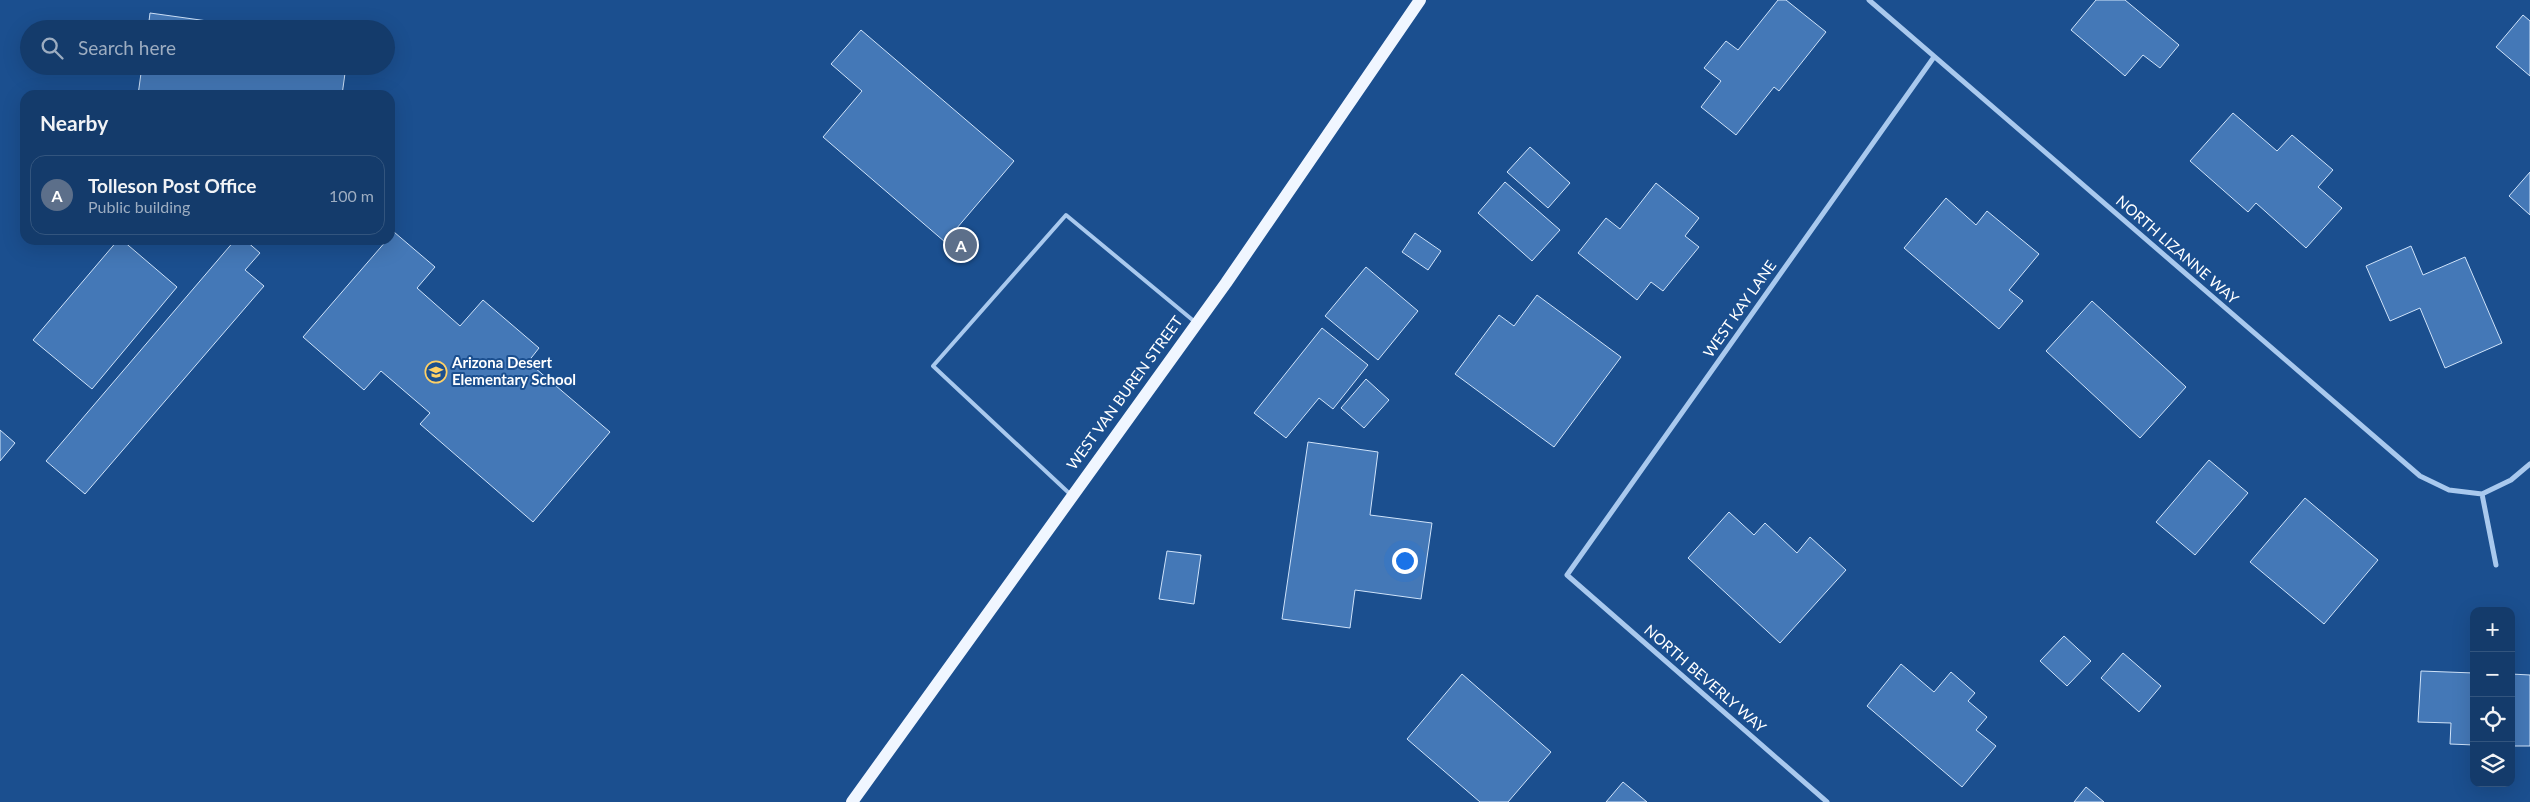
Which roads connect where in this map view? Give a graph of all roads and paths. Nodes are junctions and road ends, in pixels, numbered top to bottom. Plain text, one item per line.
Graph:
1 (1420, 0) edge
2 (1869, 0) edge
3 (1934, 57) junction
4 (1197, 324) junction
5 (2530, 464) edge
6 (1071, 494) junction
7 (2482, 494) junction
8 (2496, 565) dead end
9 (1567, 576) joint
10 (852, 802) edge
11 (1827, 802) edge

1 - 4 main road, WEST VAN BUREN STREET
2 - 3 street, NORTH LIZANNE WAY
3 - 7 street, NORTH LIZANNE WAY
3 - 9 street, WEST KAY LANE
4 - 6 main road, WEST VAN BUREN STREET
4 - 6 lane
5 - 7 street
6 - 10 main road, WEST VAN BUREN STREET
7 - 8 street
9 - 11 street, NORTH BEVERLY WAY

